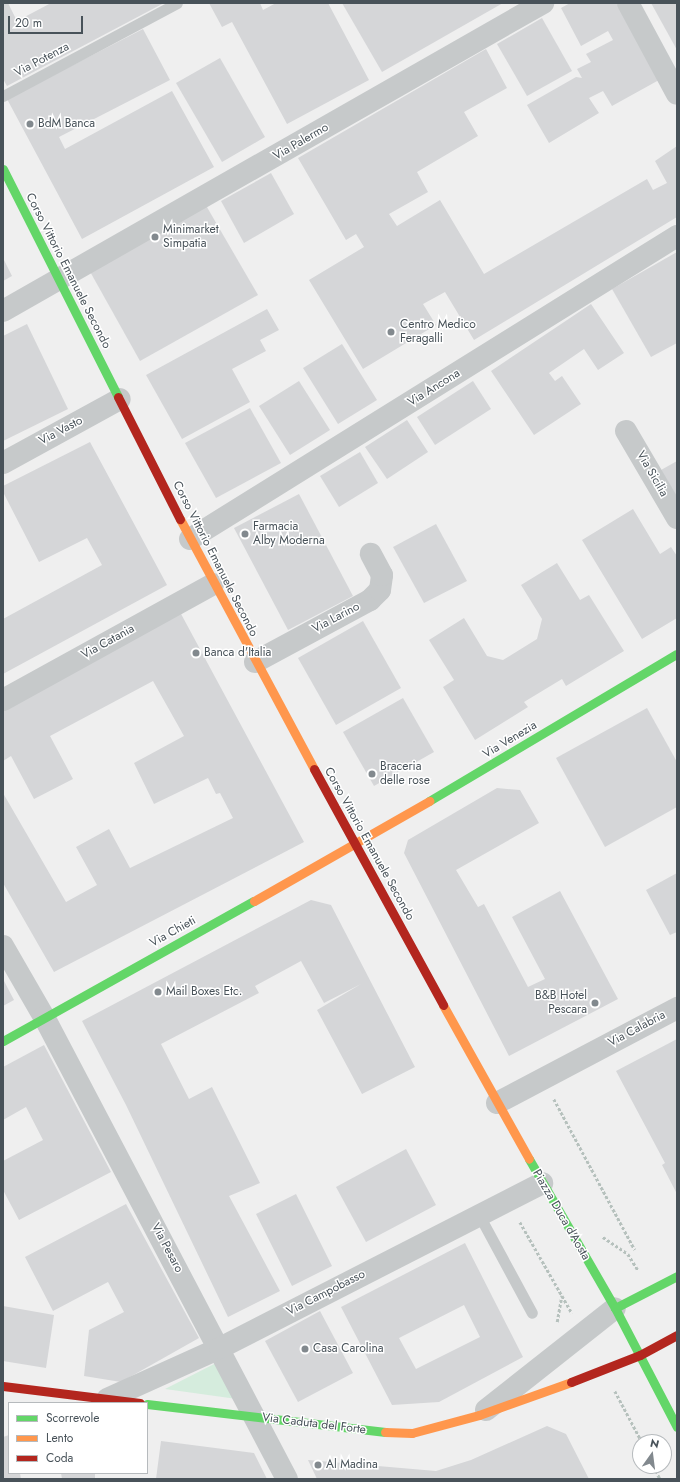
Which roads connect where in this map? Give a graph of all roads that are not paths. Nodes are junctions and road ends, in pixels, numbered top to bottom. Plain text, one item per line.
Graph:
1 (177, 3) edge
2 (543, 3) edge
3 (628, 3) edge
4 (677, 94) edge
5 (3, 96) edge
6 (3, 169) edge
7 (7, 188) edge
8 (677, 236) edge
9 (59, 280) junction
10 (3, 311) edge
11 (120, 400) junction
12 (626, 431) dead end
13 (3, 463) edge
14 (677, 518) edge
15 (190, 539) junction
16 (370, 554) dead end
17 (213, 584) junction
18 (677, 654) edge
19 (255, 662) junction
20 (3, 700) edge
21 (356, 845) junction
22 (3, 946) edge
23 (677, 1008) edge
24 (44, 1017) junction
25 (3, 1041) edge
26 (497, 1103) junction
27 (542, 1183) junction
28 (479, 1215) junction
29 (677, 1276) edge
30 (614, 1308) junction
31 (532, 1313) dead end
32 (677, 1335) edge
33 (220, 1348) junction
34 (640, 1354) junction
35 (3, 1386) edge
36 (107, 1399) junction
37 (132, 1402) edge
38 (148, 1404) edge
39 (479, 1415) junction
40 (256, 1417) junction
41 (677, 1427) edge
42 (287, 1479) edge

1 - 5 lane, Via Potenza
2 - 9 street, Via Palermo
3 - 4 street
6 - 7 main road, Corso Vittorio Emanuele Secondo
7 - 9 main road, Corso Vittorio Emanuele Secondo
8 - 15 street, Via Ancona
9 - 10 street, Via Palermo
9 - 11 main road, Corso Vittorio Emanuele Secondo
11 - 13 street, Via Vasto
11 - 15 main road, Corso Vittorio Emanuele Secondo
12 - 14 street, Via Sicilia
15 - 17 main road, Corso Vittorio Emanuele Secondo
16 - 19 street, Via Larino
17 - 19 main road, Corso Vittorio Emanuele Secondo
17 - 20 street, Via Catania
18 - 21 main road, Via Venezia
19 - 21 main road, Corso Vittorio Emanuele Secondo
21 - 24 main road, Via Chieti
21 - 26 main road, Corso Vittorio Emanuele Secondo
22 - 24 street, Via Pesaro
23 - 26 street, Via Calabria
24 - 25 main road, Via Chieti
24 - 33 street, Via Pesaro
26 - 27 main road, Piazza Duca d'Aosta
27 - 28 street, Via Campobasso
27 - 30 main road, Piazza Duca d'Aosta
28 - 31 lane
28 - 33 street, Via Campobasso
29 - 30 main road
30 - 34 main road, Piazza Duca d'Aosta
30 - 39 street, Via Caduta del Forte
32 - 34 main road, Via Caduta del Forte
33 - 36 street, Via Campobasso
33 - 40 street, Via Pesaro
34 - 39 main road, Via Caduta del Forte
34 - 41 main road, Piazza Duca d'Aosta
35 - 36 main road
36 - 37 main road
38 - 40 main road, Via Caduta del Forte
39 - 40 main road, Via Caduta del Forte
40 - 42 street, Via Pesaro

